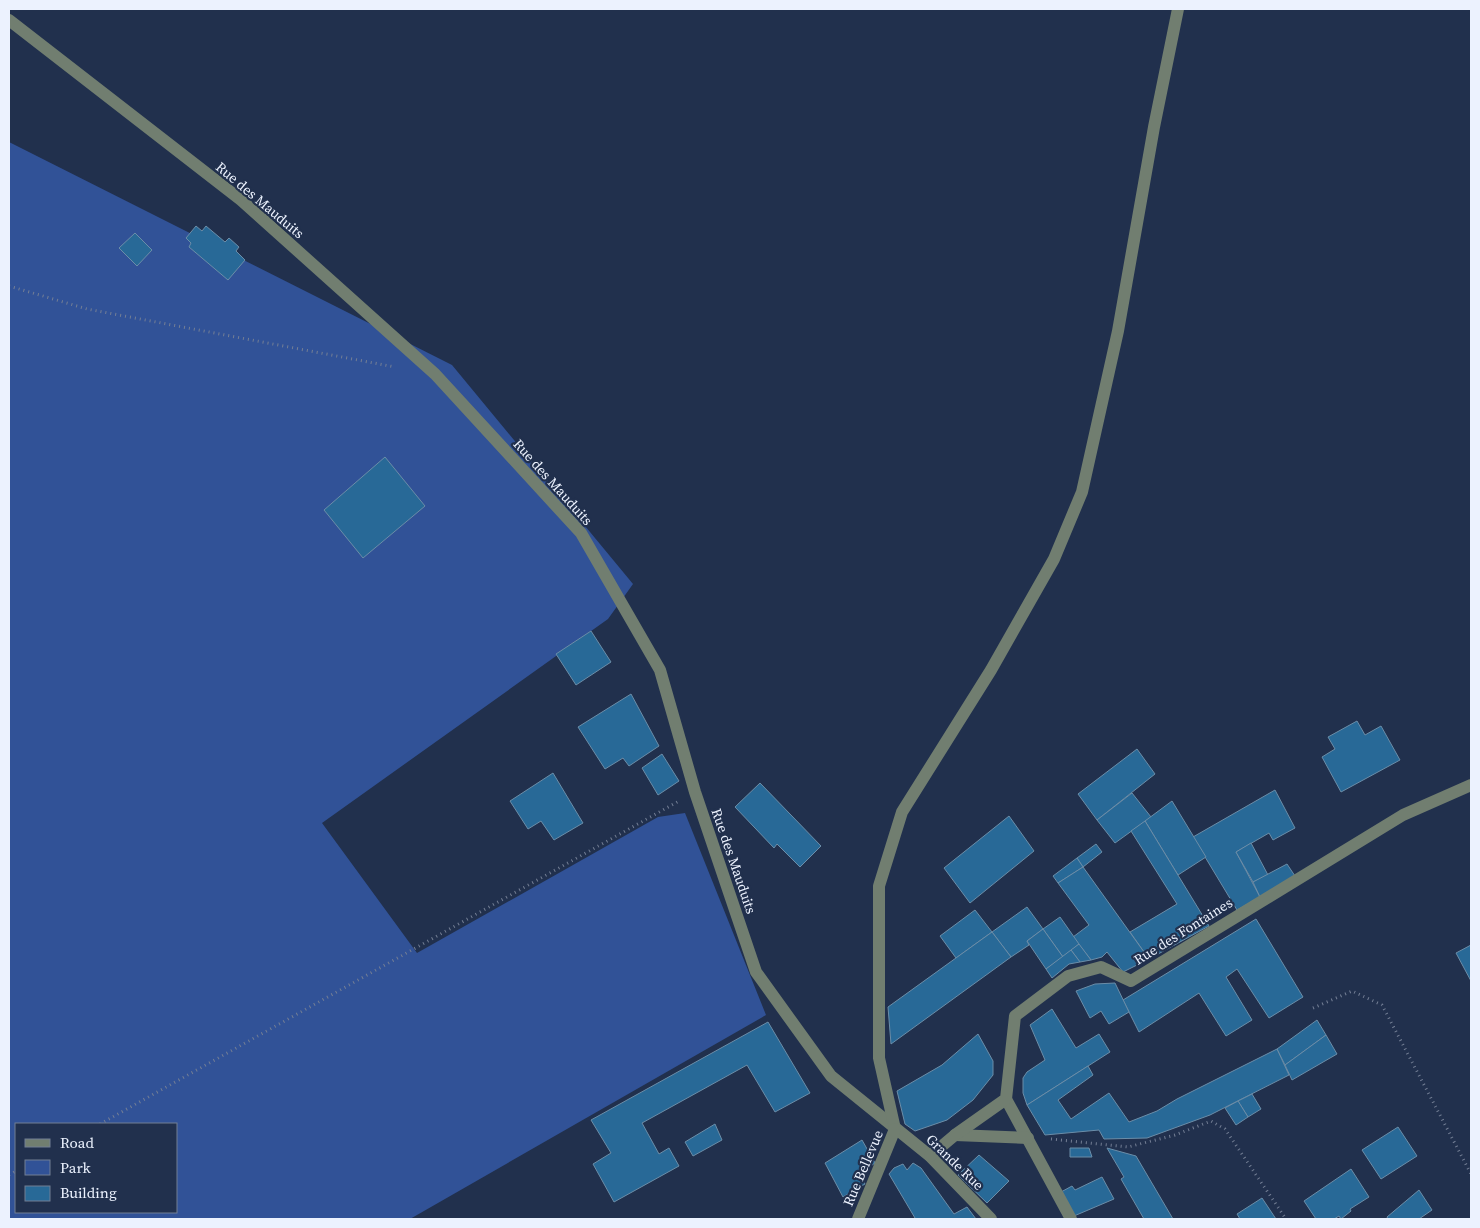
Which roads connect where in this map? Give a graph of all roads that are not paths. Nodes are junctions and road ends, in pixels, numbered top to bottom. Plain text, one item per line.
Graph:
1 (1178, 9) edge
2 (9, 20) edge
3 (1471, 785) edge
4 (1006, 1099) junction
5 (896, 1129) junction
6 (955, 1135) junction
7 (1028, 1138) junction
8 (930, 1156) junction
9 (858, 1219) edge
10 (991, 1219) edge
11 (1071, 1219) edge

1 - 5 street
2 - 5 street, Rue des Mauduits
3 - 4 street, Rue des Fontaines
4 - 6 street
4 - 7 street
5 - 8 street, Grande Rue
5 - 9 street, Rue Bellevue
6 - 7 street
6 - 8 street
7 - 11 street
8 - 10 street, Grande Rue

